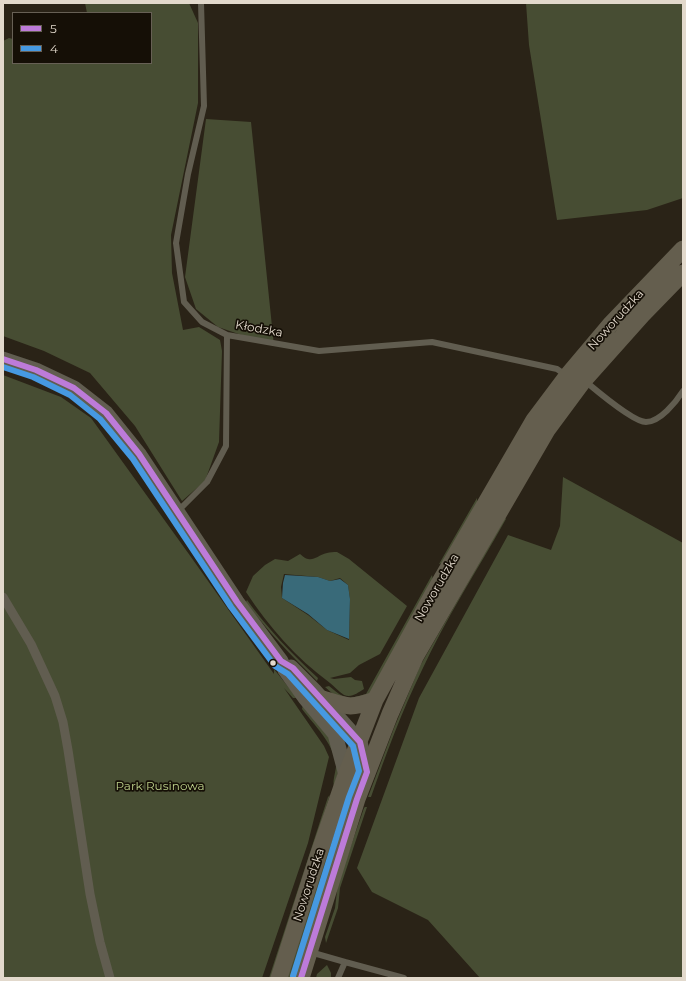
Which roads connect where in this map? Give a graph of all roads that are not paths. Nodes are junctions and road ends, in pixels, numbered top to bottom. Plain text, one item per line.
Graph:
1 (201, 3) edge
2 (683, 249) edge
3 (683, 273) edge
4 (227, 335) junction
5 (3, 359) edge
6 (567, 376) junction
7 (584, 380) junction
8 (683, 391) edge
9 (176, 510) junction
10 (3, 596) edge
11 (281, 661) junction
12 (323, 699) junction
13 (376, 700) junction
14 (335, 734) junction
15 (382, 734) junction
16 (360, 742) junction
17 (367, 772) junction
18 (346, 775) junction
19 (309, 952) junction
20 (345, 962) junction
21 (396, 976) edge
22 (110, 978) edge
23 (279, 978) edge
24 (301, 978) edge
25 (338, 978) edge
26 (404, 978) edge

1 - 4 lane, Kłodzka
2 - 6 main road, Noworudzka
3 - 7 main road, Noworudzka
4 - 6 lane, Kłodzka
4 - 9 lane
5 - 9 street
6 - 13 main road, Noworudzka
7 - 8 lane
7 - 15 main road, Noworudzka
9 - 11 street
10 - 22 street
11 - 12 street
11 - 14 street
12 - 13 main road
12 - 16 street
13 - 16 main road, Noworudzka
14 - 16 street
14 - 18 street
15 - 16 street
15 - 17 main road, Noworudzka
16 - 17 street
16 - 18 main road, Noworudzka
17 - 19 main road, Noworudzka
18 - 23 main road, Noworudzka
19 - 20 lane
19 - 24 main road, Noworudzka
20 - 21 lane
20 - 25 lane
21 - 26 lane

